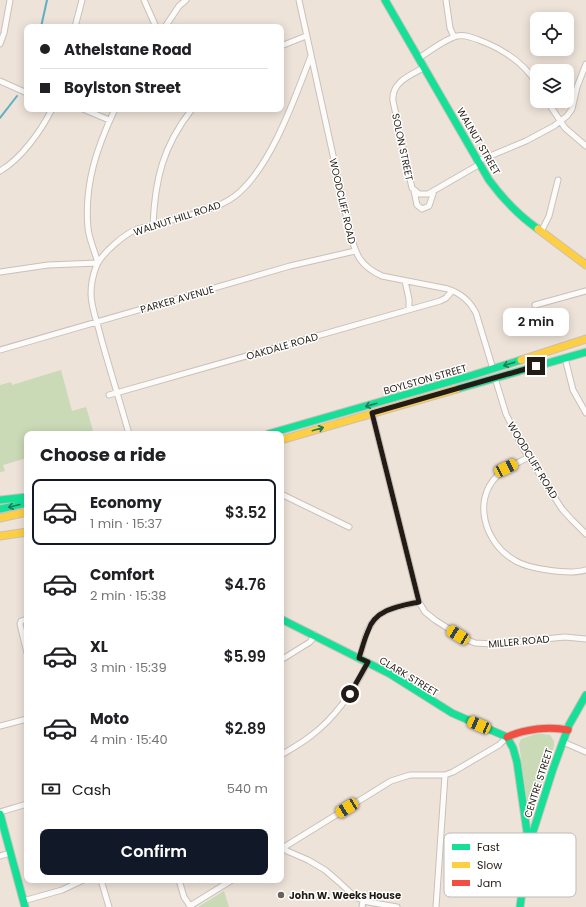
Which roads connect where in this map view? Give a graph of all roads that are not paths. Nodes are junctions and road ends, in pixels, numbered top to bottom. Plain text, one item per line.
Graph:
1 (10, 0) edge
2 (82, 0) edge
3 (144, 0) edge
4 (186, 0) edge
5 (299, 0) edge
6 (385, 0) edge
7 (446, 0) edge
8 (76, 24) edge
9 (155, 24) edge
10 (167, 24) edge
11 (306, 36) junction
12 (454, 37) junction
13 (0, 44) edge
14 (284, 45) edge
15 (311, 56) junction
16 (419, 58) junction
17 (586, 64) edge
18 (425, 67) junction
19 (530, 74) edge
20 (0, 82) edge
21 (24, 91) edge
22 (551, 108) edge
23 (50, 112) edge
24 (90, 112) edge
25 (114, 112) edge
26 (190, 112) edge
27 (110, 120) junction
28 (560, 122) junction
29 (586, 146) edge
30 (479, 162) junction
31 (0, 171) edge
32 (558, 180) dead end
33 (414, 191) junction
34 (434, 191) junction
35 (153, 225) junction
36 (541, 232) junction
37 (355, 251) junction
38 (98, 263) junction
39 (586, 265) edge
40 (0, 272) edge
41 (405, 281) junction
42 (452, 291) junction
43 (586, 291) edge
44 (535, 305) dead end
45 (409, 309) junction
46 (97, 322) junction
47 (586, 339) edge
48 (0, 350) edge
49 (586, 352) edge
50 (565, 358) junction
51 (492, 369) junction
52 (495, 378) junction
53 (117, 393) junction
54 (109, 395) dead end
55 (372, 413) junction
56 (586, 413) edge
57 (128, 431) edge
58 (278, 431) edge
59 (284, 439) edge
60 (529, 457) junction
61 (284, 495) edge
62 (24, 497) edge
63 (0, 500) edge
64 (24, 504) edge
65 (0, 510) edge
66 (24, 513) edge
67 (0, 518) edge
68 (349, 527) dead end
69 (24, 532) edge
70 (586, 534) edge
71 (0, 536) edge
72 (586, 570) edge
73 (419, 602) junction
74 (24, 620) edge
75 (284, 620) edge
76 (315, 635) junction
77 (586, 639) edge
78 (24, 641) edge
79 (284, 658) edge
80 (359, 658) junction
81 (368, 662) junction
82 (586, 695) edge
83 (24, 720) edge
84 (0, 726) edge
85 (568, 730) junction
86 (506, 737) junction
87 (563, 742) junction
88 (586, 752) edge
89 (284, 753) edge
90 (445, 774) junction
91 (24, 805) edge
92 (0, 813) edge
93 (527, 833) edge
94 (533, 833) edge
95 (284, 848) edge
96 (284, 850) edge
97 (10, 853) junction
98 (0, 856) edge
99 (77, 883) edge
100 (102, 883) edge
101 (180, 883) edge
102 (227, 883) edge
103 (521, 897) edge
104 (363, 900) junction
105 (24, 904) edge
106 (109, 907) edge
107 (362, 907) edge
108 (397, 907) edge
109 (436, 907) edge
110 (520, 907) edge

1 - 13 street
2 - 8 street
3 - 9 street
4 - 10 street
5 - 11 street, WOODCLIFF ROAD
6 - 16 main road, WALNUT STREET
7 - 12 street
11 - 14 street
11 - 15 street, WOODCLIFF ROAD
12 - 16 street
12 - 19 street
15 - 35 street, WALNUT HILL ROAD
15 - 37 street, WOODCLIFF ROAD
16 - 18 main road, WALNUT STREET
17 - 28 street
18 - 30 main road, WALNUT STREET
18 - 33 street, SOLON STREET
20 - 21 street
22 - 28 street
23 - 31 street
24 - 27 street
25 - 27 street
26 - 35 street
27 - 38 street
28 - 29 street
28 - 30 street, SOLON STREET
30 - 34 street, SOLON STREET
30 - 36 main road, WALNUT STREET
32 - 36 street
33 - 34 street, SOLON STREET
33 - 34 street
35 - 38 street, WALNUT HILL ROAD
36 - 39 main road, WALNUT STREET
37 - 41 street, WOODCLIFF ROAD
37 - 46 street, PARKER AVENUE
38 - 40 street
38 - 46 street, WALNUT HILL ROAD
41 - 42 street, WOODCLIFF ROAD
41 - 45 street
42 - 45 street, OAKDALE ROAD
42 - 51 street, WOODCLIFF ROAD
43 - 44 street
45 - 53 street, OAKDALE ROAD
46 - 48 street, PARKER AVENUE
46 - 53 street, WALNUT HILL ROAD
47 -> 51 main road, BOYLSTON STREET
49 - 50 main road, BOYLSTON STREET
50 - 52 main road, BOYLSTON STREET
50 - 56 street
51 -> 58 main road, BOYLSTON STREET
52 - 55 main road, BOYLSTON STREET
52 - 60 street, WOODCLIFF ROAD
53 - 54 street, OAKDALE ROAD
53 - 57 street, WALNUT HILL ROAD
59 -> 55 main road, BOYLSTON STREET
55 - 73 street
60 - 70 street, WOODCLIFF ROAD
60 - 72 street
61 - 68 street
62 - 63 main road
64 -> 65 main road
66 - 67 main road
69 - 71 main road
73 - 77 street, MILLER ROAD
73 - 80 street
74 - 78 street
75 - 76 main road, CLARK STREET
76 - 79 street
76 - 80 main road, CLARK STREET
80 - 81 main road, CLARK STREET
81 - 86 main road, CLARK STREET
81 - 89 street
82 - 85 main road, CENTRE STREET
83 - 84 street
85 - 86 main road
85 - 87 main road, CENTRE STREET
86 - 90 street
86 - 93 main road
87 - 88 street
87 - 94 main road, CENTRE STREET
90 - 95 street
90 - 109 street
91 - 92 street
92 - 97 main road
96 - 104 street
97 - 98 street
97 - 105 main road
99 - 105 street
100 - 106 street
101 - 102 street
103 - 110 main road, CENTRE STREET
104 - 107 street
104 - 108 street

